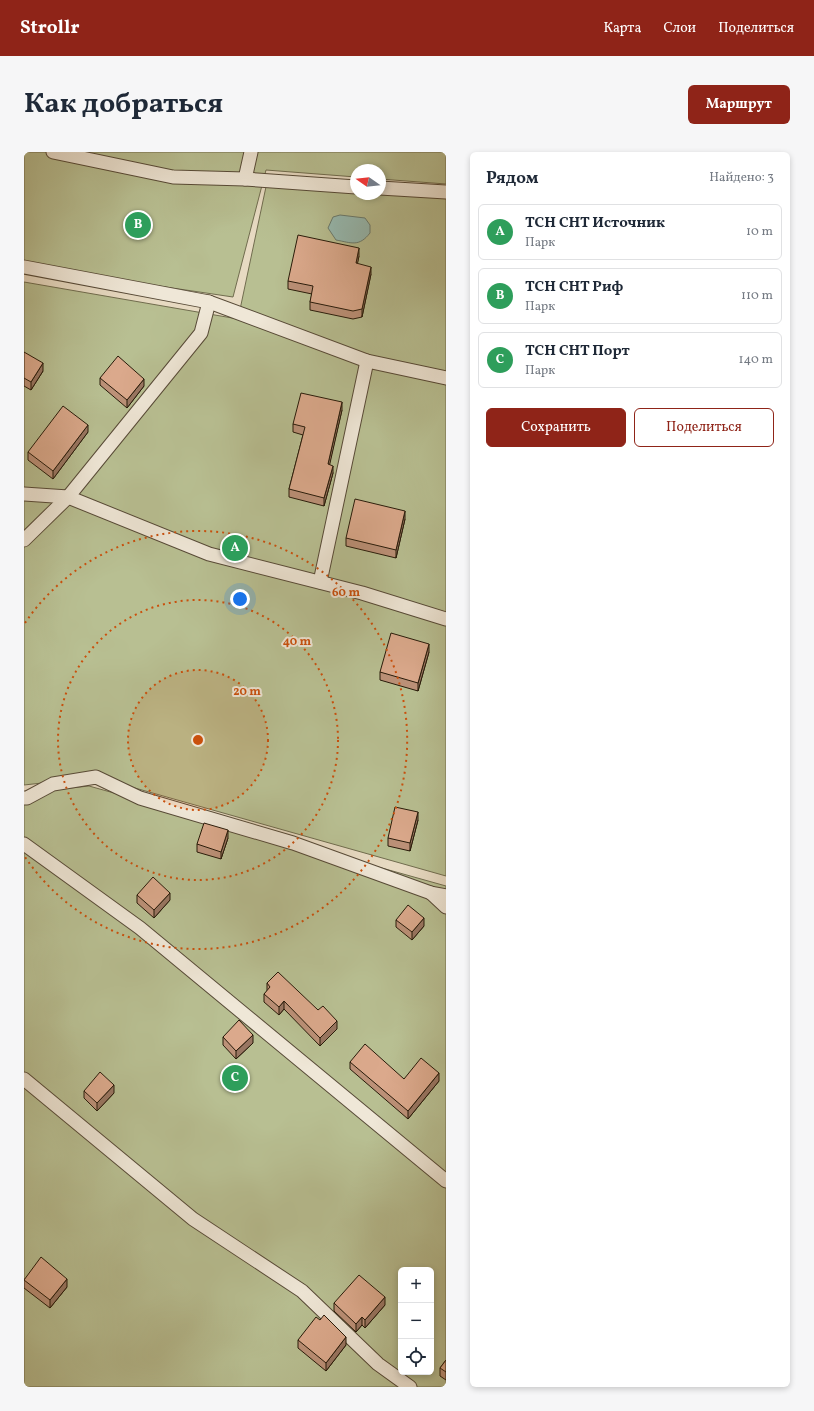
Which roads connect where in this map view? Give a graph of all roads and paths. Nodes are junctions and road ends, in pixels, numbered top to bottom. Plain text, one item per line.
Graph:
1 (53, 152) edge
2 (251, 152) edge
3 (245, 179) junction
4 (350, 187) edge
5 (386, 188) edge
6 (446, 192) edge
7 (24, 266) edge
8 (209, 302) junction
9 (367, 361) junction
10 (446, 378) edge
11 (24, 494) edge
12 (68, 497) junction
13 (24, 540) edge
14 (320, 582) junction
15 (446, 619) edge
16 (24, 798) edge
17 (24, 844) edge
18 (431, 893) junction
19 (446, 896) edge
20 (446, 907) edge
21 (24, 1079) edge
22 (446, 1181) edge
23 (410, 1387) edge

1 - 3 lane
2 - 3 lane
3 - 4 lane
5 - 6 lane
7 - 8 lane
8 - 9 lane
8 - 12 lane
9 - 10 lane
9 - 14 lane
11 - 12 lane
12 - 13 lane
12 - 14 lane
14 - 15 lane
16 - 18 lane
17 - 22 lane
18 - 19 lane
18 - 20 lane
21 - 23 lane

